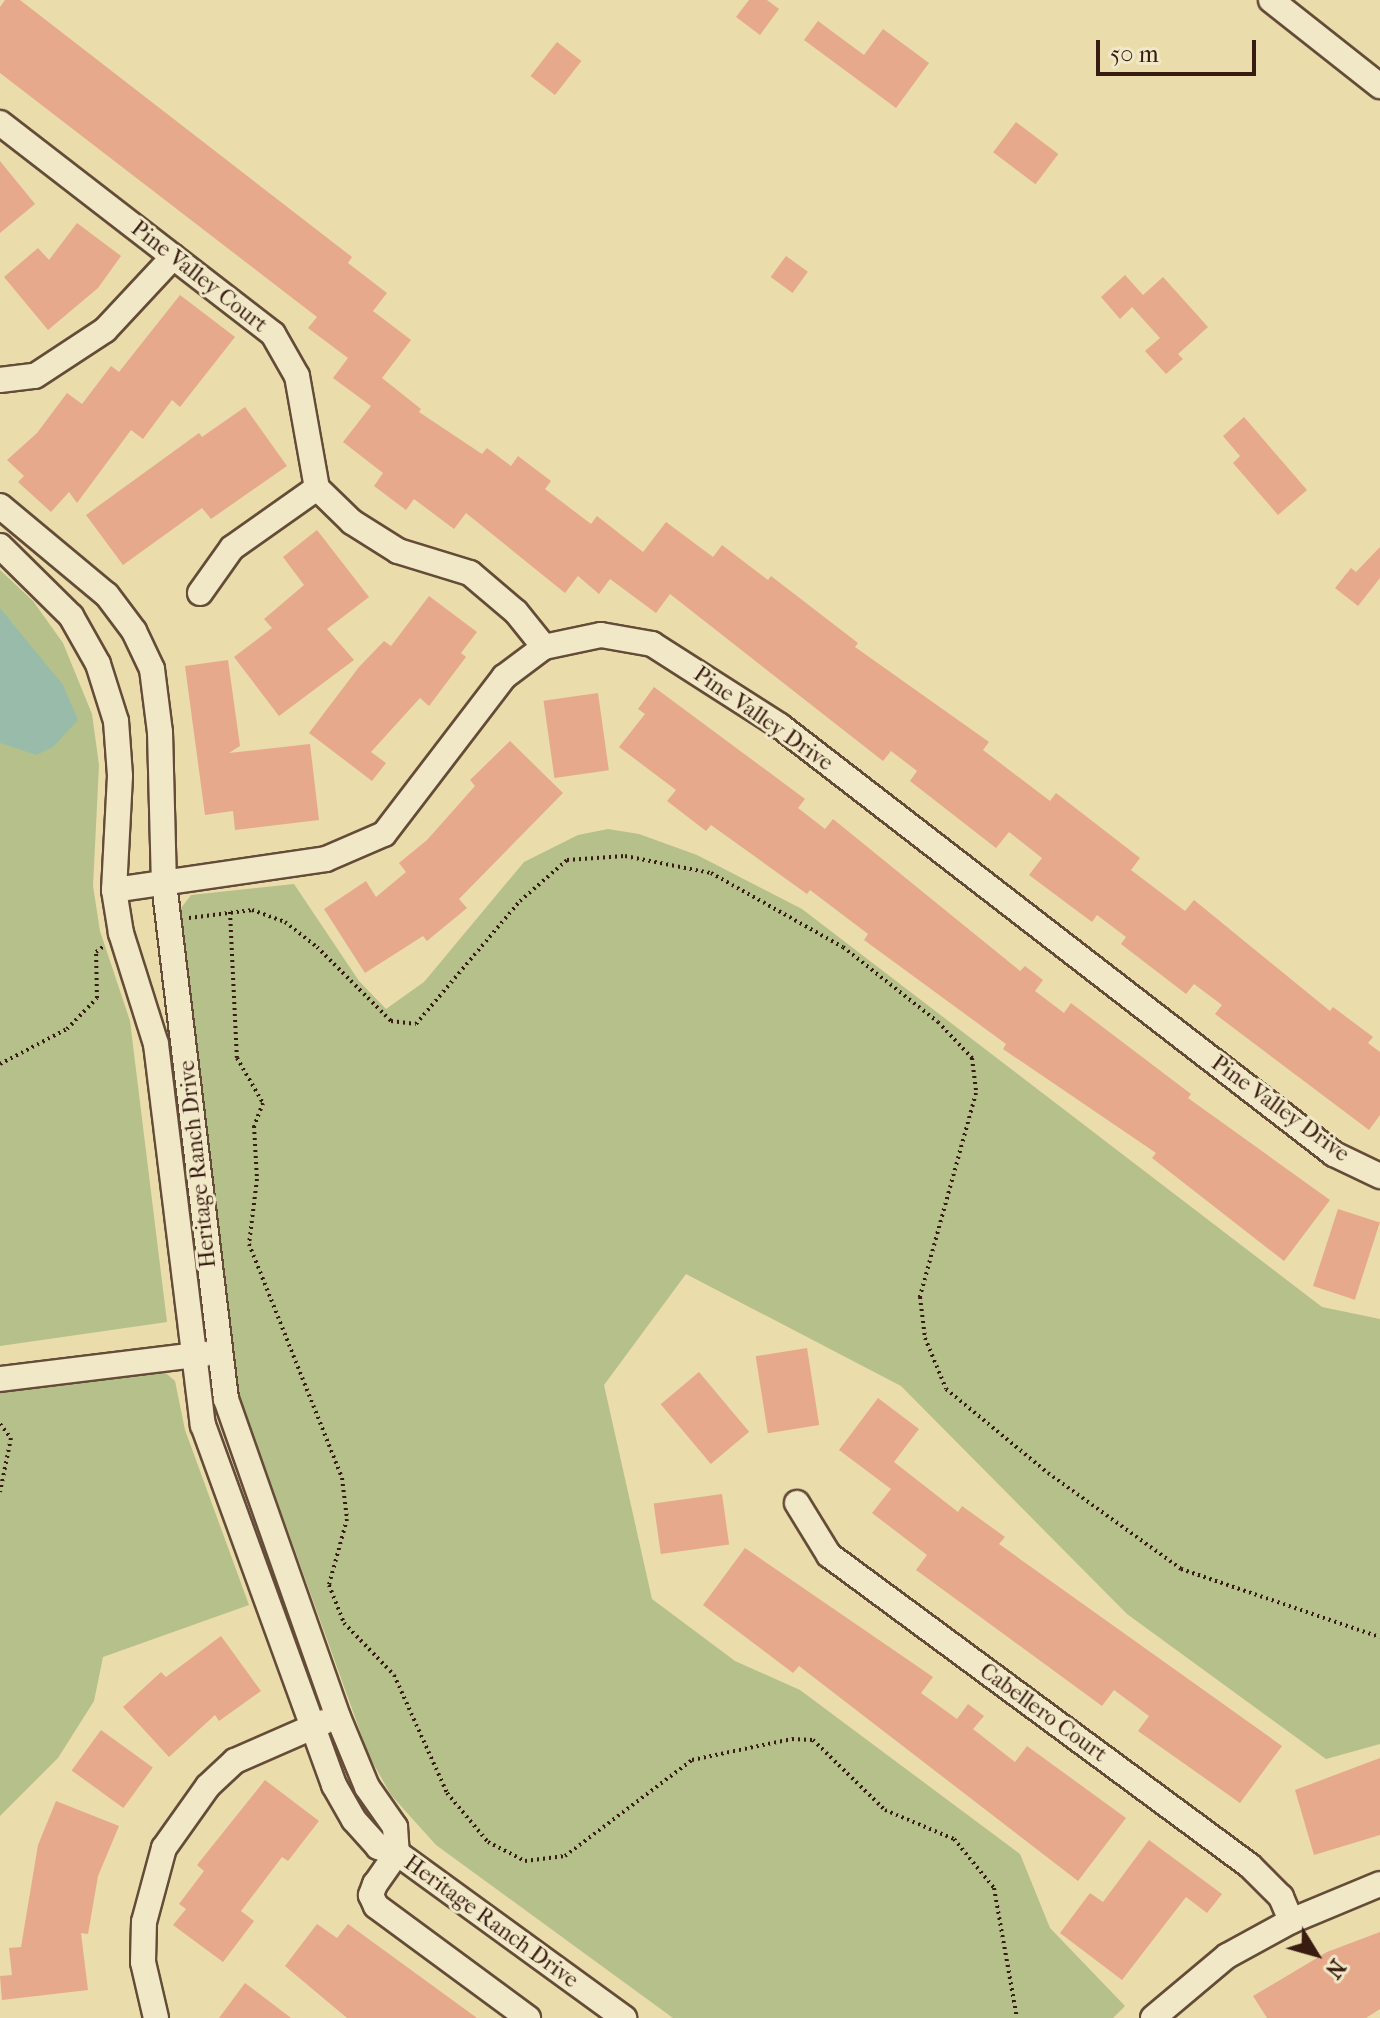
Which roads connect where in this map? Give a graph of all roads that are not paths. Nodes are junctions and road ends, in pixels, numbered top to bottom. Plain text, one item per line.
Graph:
1 (1271, 0) edge
2 (1380, 86) edge
3 (0, 123) edge
4 (173, 257) junction
5 (0, 380) edge
6 (317, 488) junction
7 (0, 506) edge
8 (0, 546) edge
9 (200, 593) dead end
10 (544, 647) junction
11 (164, 883) junction
12 (114, 890) junction
13 (1380, 1176) edge
14 (219, 1353) junction
15 (190, 1355) junction
16 (0, 1379) edge
17 (797, 1503) dead end
18 (338, 1717) junction
19 (310, 1726) junction
20 (397, 1853) junction
21 (1380, 1884) edge
22 (1291, 1921) junction
23 (156, 2018) edge
24 (528, 2018) edge
25 (624, 2018) edge
26 (1153, 2018) edge

1 - 2 street
3 - 4 street, Pine Valley Court
4 - 5 street
4 - 6 street, Pine Valley Court
6 - 9 street
6 - 10 street
7 - 11 street, Heritage Ranch Drive
8 - 12 street, Heritage Ranch Drive
10 - 11 street, Pine Valley Drive
10 - 13 street, Pine Valley Drive
11 - 12 street, Pine Valley Drive
11 - 14 street, Heritage Ranch Drive
12 - 15 street, Heritage Ranch Drive
14 - 15 street
14 - 18 street, Heritage Ranch Drive
15 - 16 street
15 - 19 street, Heritage Ranch Drive
17 - 22 street, Cabellero Court
18 - 19 street
18 - 20 street, Heritage Ranch Drive
19 - 20 street, Heritage Ranch Drive
19 - 23 street
20 - 24 street
20 - 25 street, Heritage Ranch Drive
21 - 22 street
22 - 26 street

